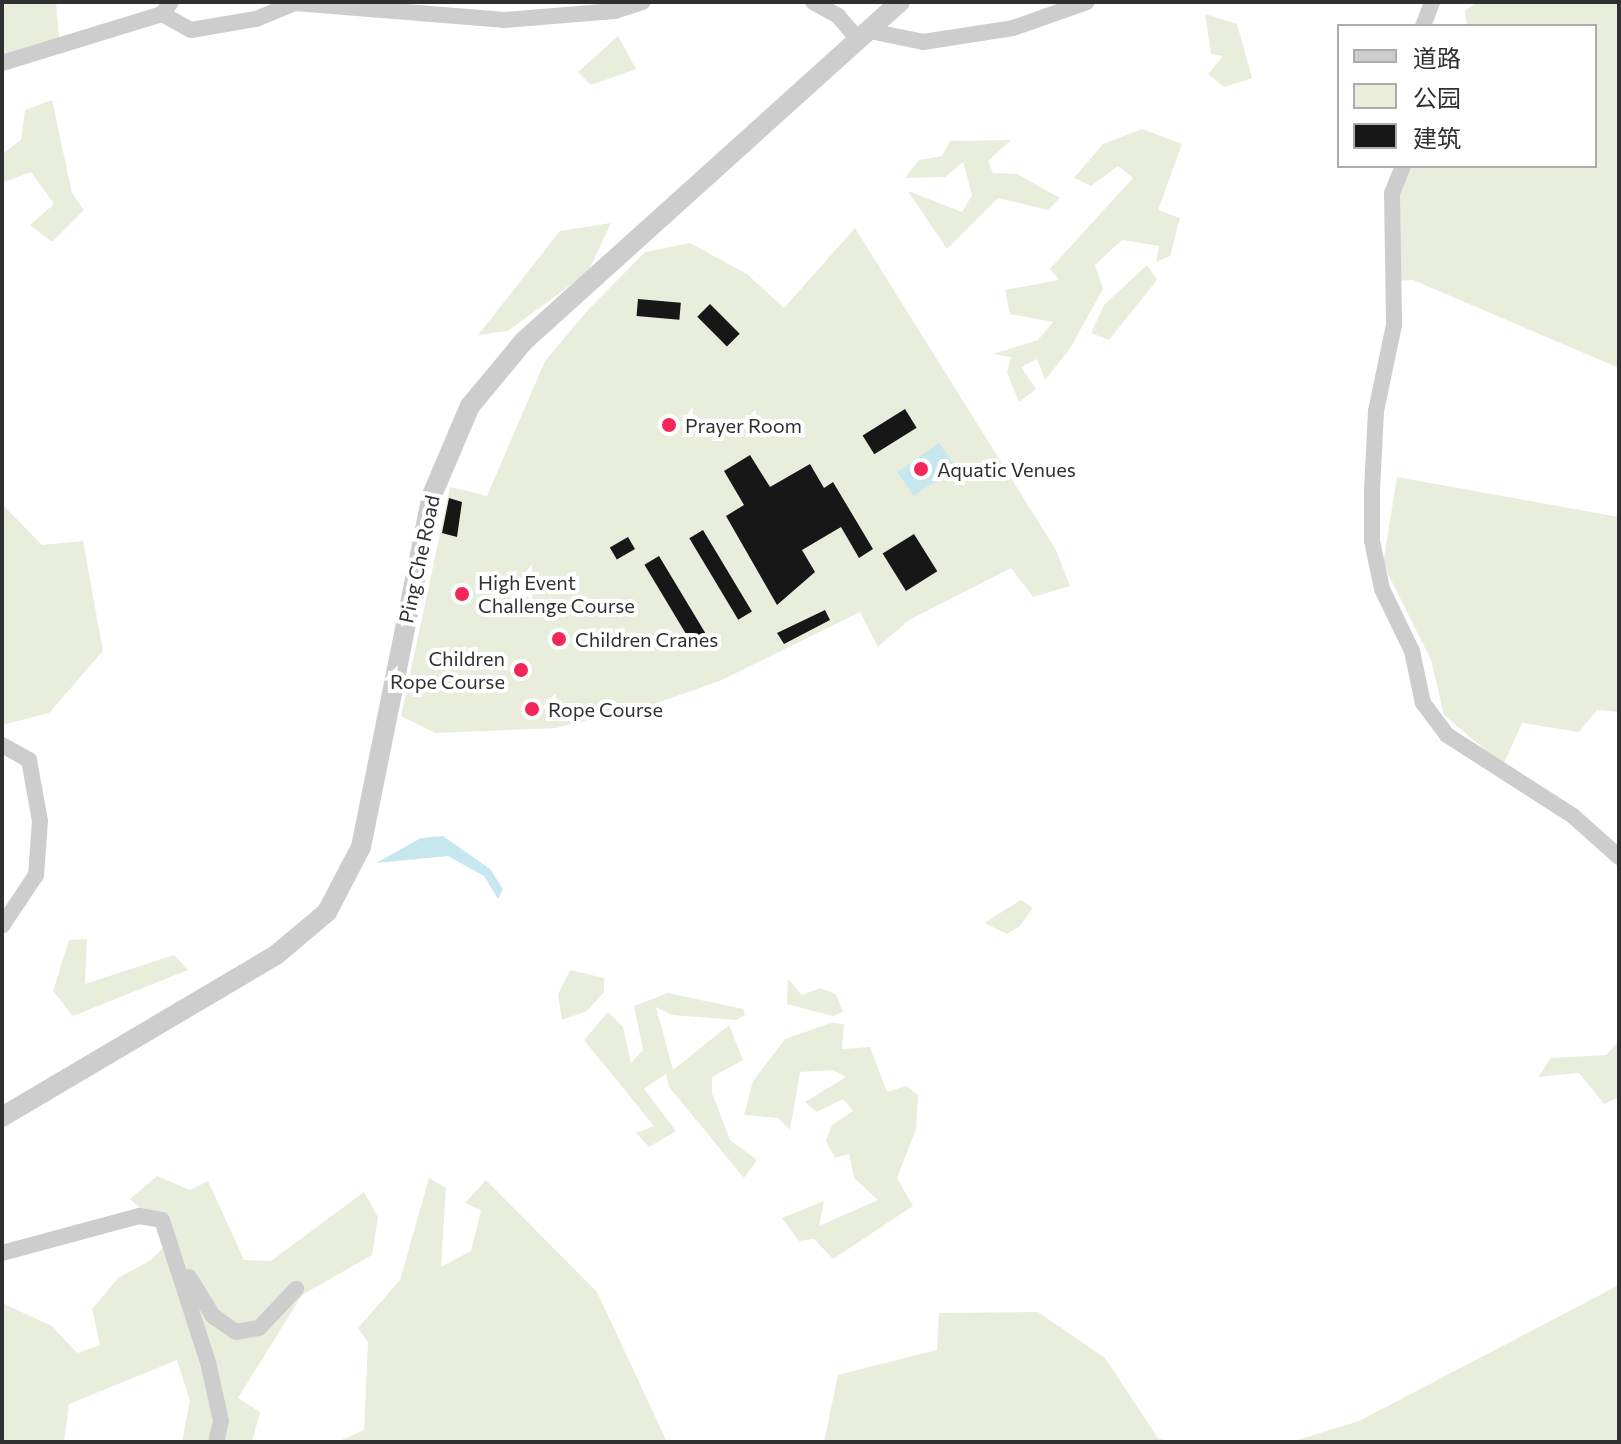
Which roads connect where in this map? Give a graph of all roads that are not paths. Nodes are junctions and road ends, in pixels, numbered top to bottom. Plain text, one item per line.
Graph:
1 (643, 2) edge
2 (794, 2) edge
3 (806, 2) edge
4 (813, 2) edge
5 (900, 2) edge
6 (1087, 2) edge
7 (1432, 2) edge
8 (166, 8) edge
9 (1424, 24) edge
10 (865, 35) junction
11 (2, 63) edge
12 (1402, 168) edge
13 (2, 745) edge
14 (1619, 857) edge
15 (2, 926) edge
16 (2, 1117) edge
17 (2, 1253) edge
18 (180, 1262) junction
19 (296, 1289) dead end
20 (216, 1442) edge

1 - 8 street
2 - 3 street
4 - 10 street
5 - 10 street, Ping Che Road
6 - 10 street
7 - 9 street
8 - 11 street
10 - 16 street, Ping Che Road
12 - 14 street
13 - 15 street
17 - 18 street
18 - 19 street
18 - 20 street

